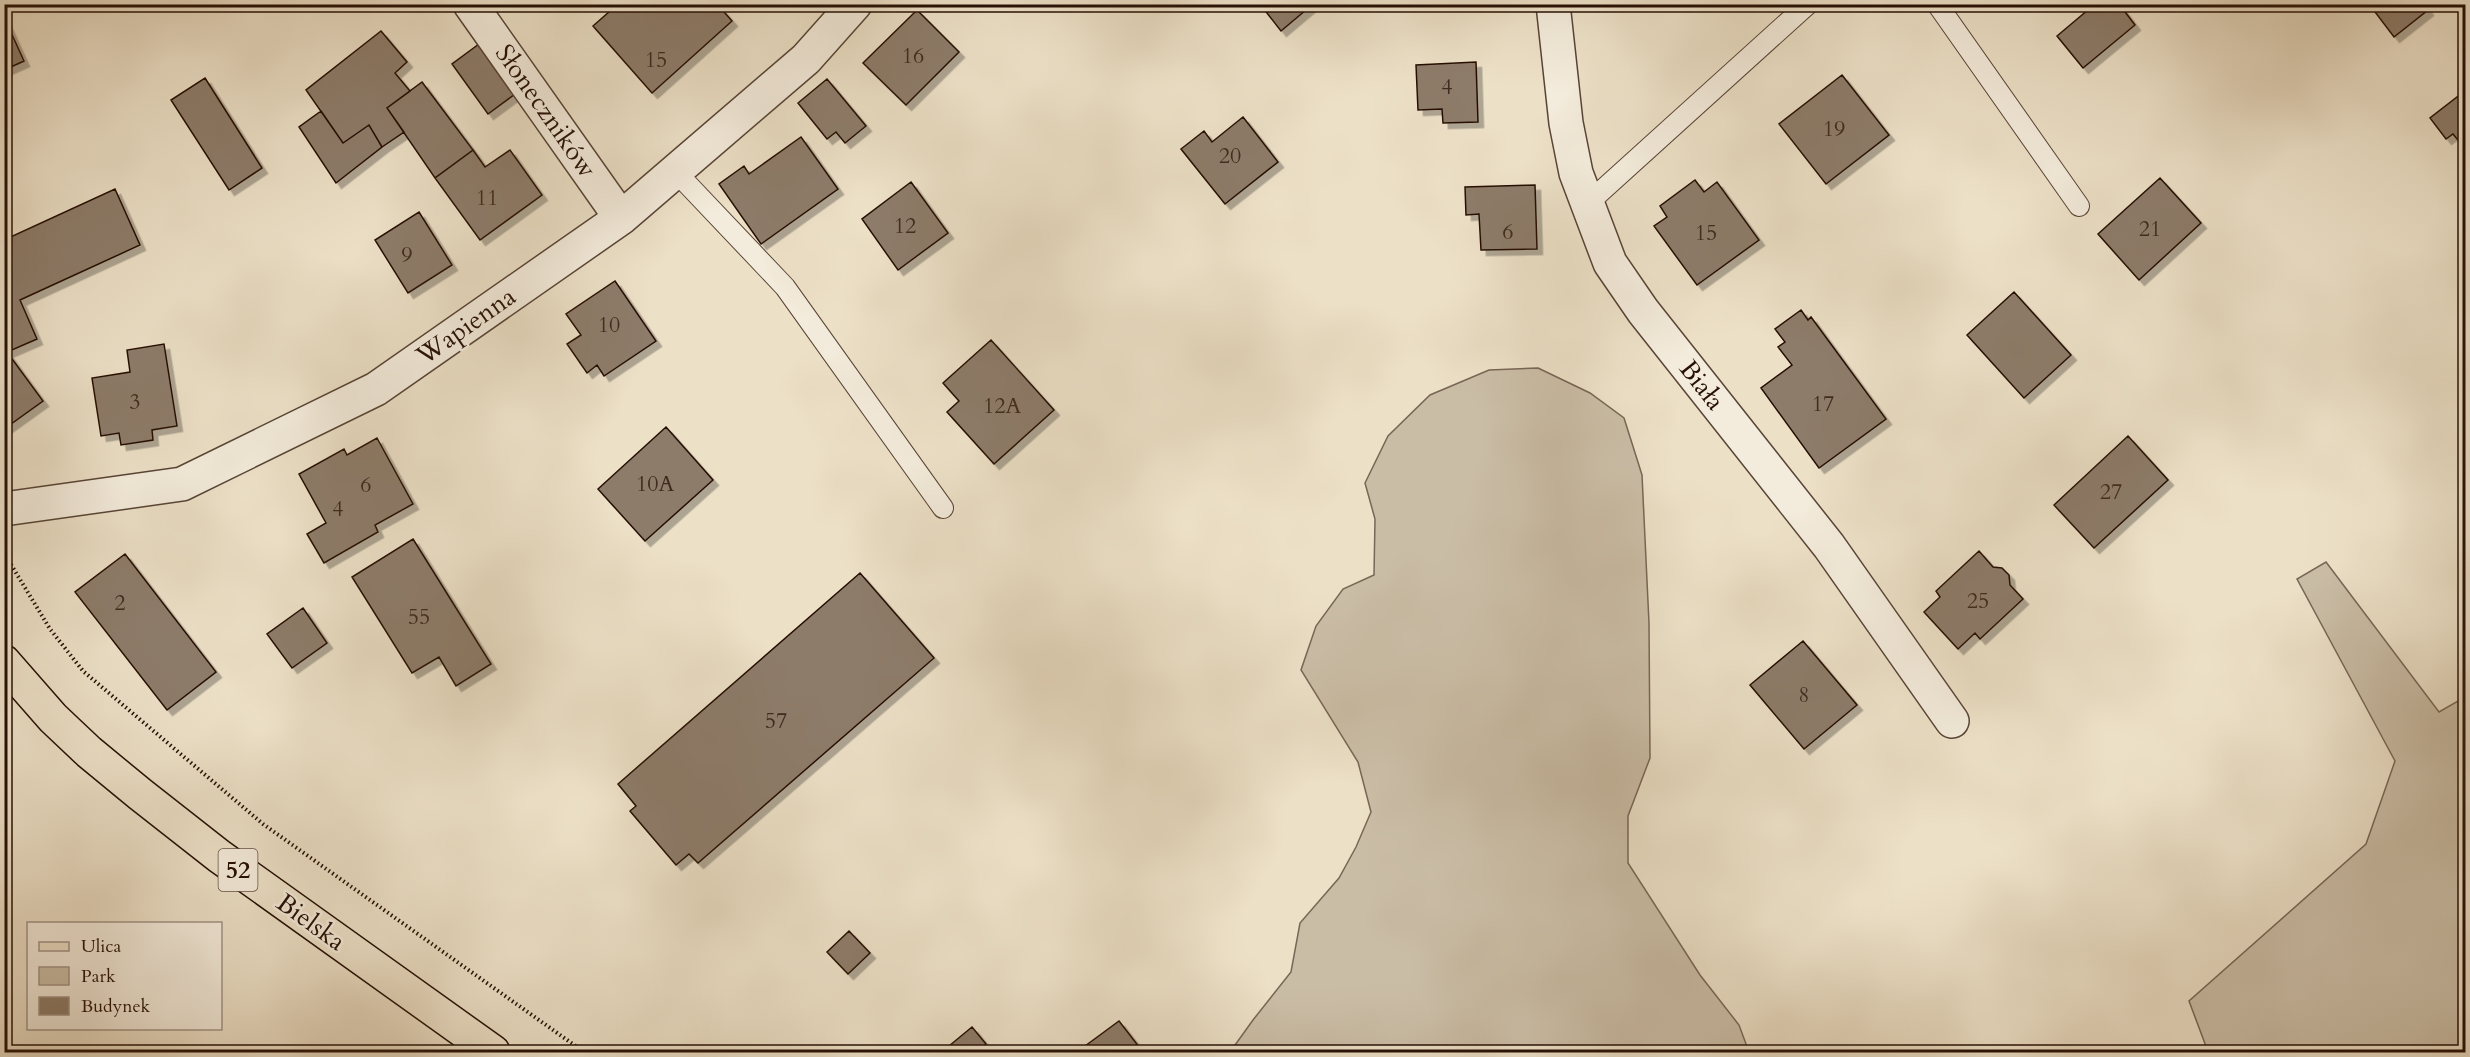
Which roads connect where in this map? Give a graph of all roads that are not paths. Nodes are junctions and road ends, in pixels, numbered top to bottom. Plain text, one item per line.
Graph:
1 (470, 4) edge
2 (855, 4) edge
3 (1553, 4) edge
4 (1808, 4) edge
5 (1937, 4) edge
6 (675, 171) junction
7 (1587, 204) junction
8 (2079, 206) dead end
9 (621, 218) junction
10 (943, 508) dead end
11 (4, 509) edge
12 (4, 662) edge
13 (1952, 721) dead end
14 (493, 1053) edge

1 - 9 street, Słoneczników
2 - 6 street, Wapienna
3 - 7 street, Biała
4 - 7 lane
5 - 8 lane
6 - 9 street, Wapienna
6 - 10 lane
7 - 13 street, Biała
9 - 11 street, Wapienna
12 - 14 main road, Bielska / 52

